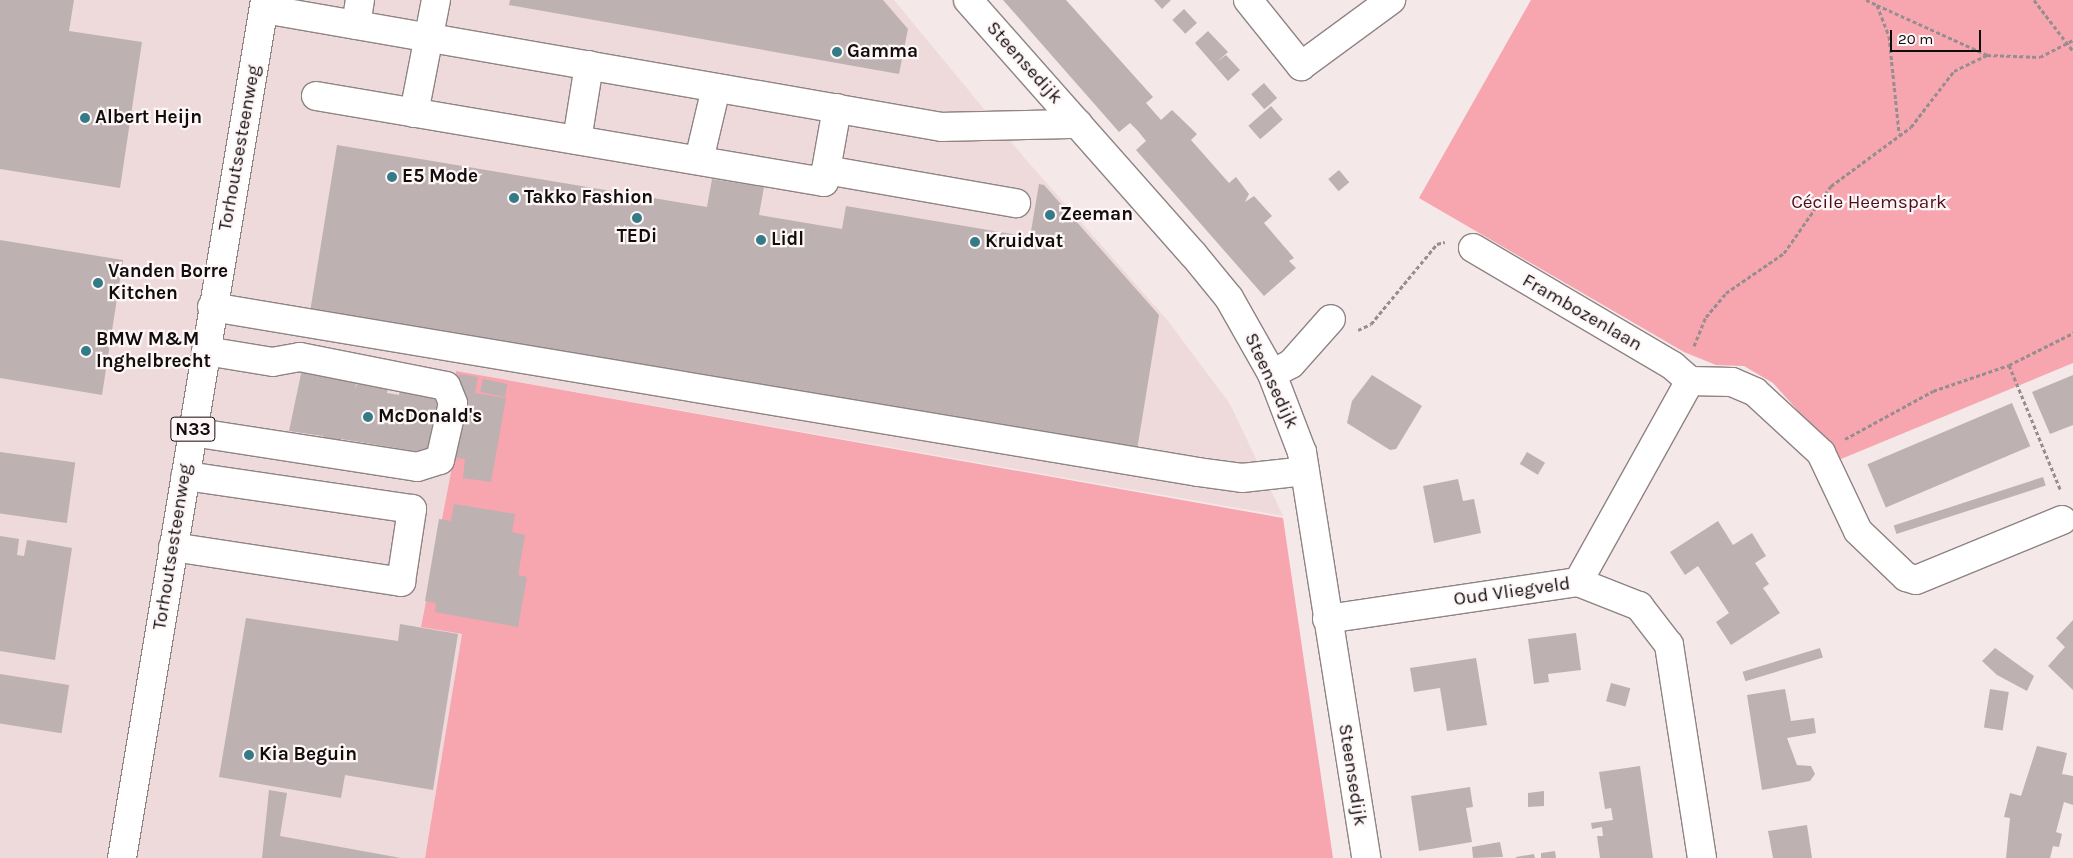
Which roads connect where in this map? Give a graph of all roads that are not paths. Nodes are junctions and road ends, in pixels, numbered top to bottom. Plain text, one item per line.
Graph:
1 (436, 0) edge
2 (968, 0) edge
3 (1248, 0) edge
4 (1391, 0) edge
5 (264, 4) edge
6 (358, 12) edge
7 (430, 38) junction
8 (589, 65) junction
9 (716, 88) junction
10 (316, 96) dead end
11 (837, 108) junction
12 (414, 113) junction
13 (1078, 124) junction
14 (576, 140) junction
15 (699, 160) junction
16 (826, 170) junction
17 (1016, 203) dead end
18 (1473, 248) road end
19 (212, 307) junction
20 (1331, 319) road end
21 (206, 352) junction
22 (1272, 374) junction
23 (1690, 381) junction
24 (192, 432) junction
25 (1305, 471) junction
26 (184, 476) junction
27 (2062, 520) road end
28 (173, 546) junction
29 (1578, 582) junction
30 (1327, 619) junction
31 (122, 858) edge
32 (1366, 858) edge
33 (1702, 858) edge

1 - 7 street
2 - 13 street, Steensedijk
3 - 4 street
5 - 6 street
5 - 19 street, Torhoutsesteenweg / N33
6 - 7 street
7 - 8 street
7 - 12 street
8 - 9 street
8 - 14 street
9 - 11 street
9 - 15 street
10 - 12 street
11 - 13 street
11 - 16 street
12 - 14 street
13 - 22 street, Steensedijk
14 - 15 street
15 - 16 street
16 - 17 street
18 - 23 street, Frambozenlaan
19 - 21 street, Torhoutsesteenweg / N33
19 - 25 street
20 - 22 street
21 - 24 street, Torhoutsesteenweg / N33
21 - 24 street
22 - 25 street, Steensedijk
23 - 27 street
23 - 29 street
24 - 26 street, Torhoutsesteenweg / N33
25 - 30 street, Steensedijk
26 - 28 street, Torhoutsesteenweg / N33
26 - 28 street
28 - 31 street, Torhoutsesteenweg / N33
29 - 30 street, Oud Vliegveld
29 - 33 street, Oud Vliegveld
30 - 32 street, Steensedijk

